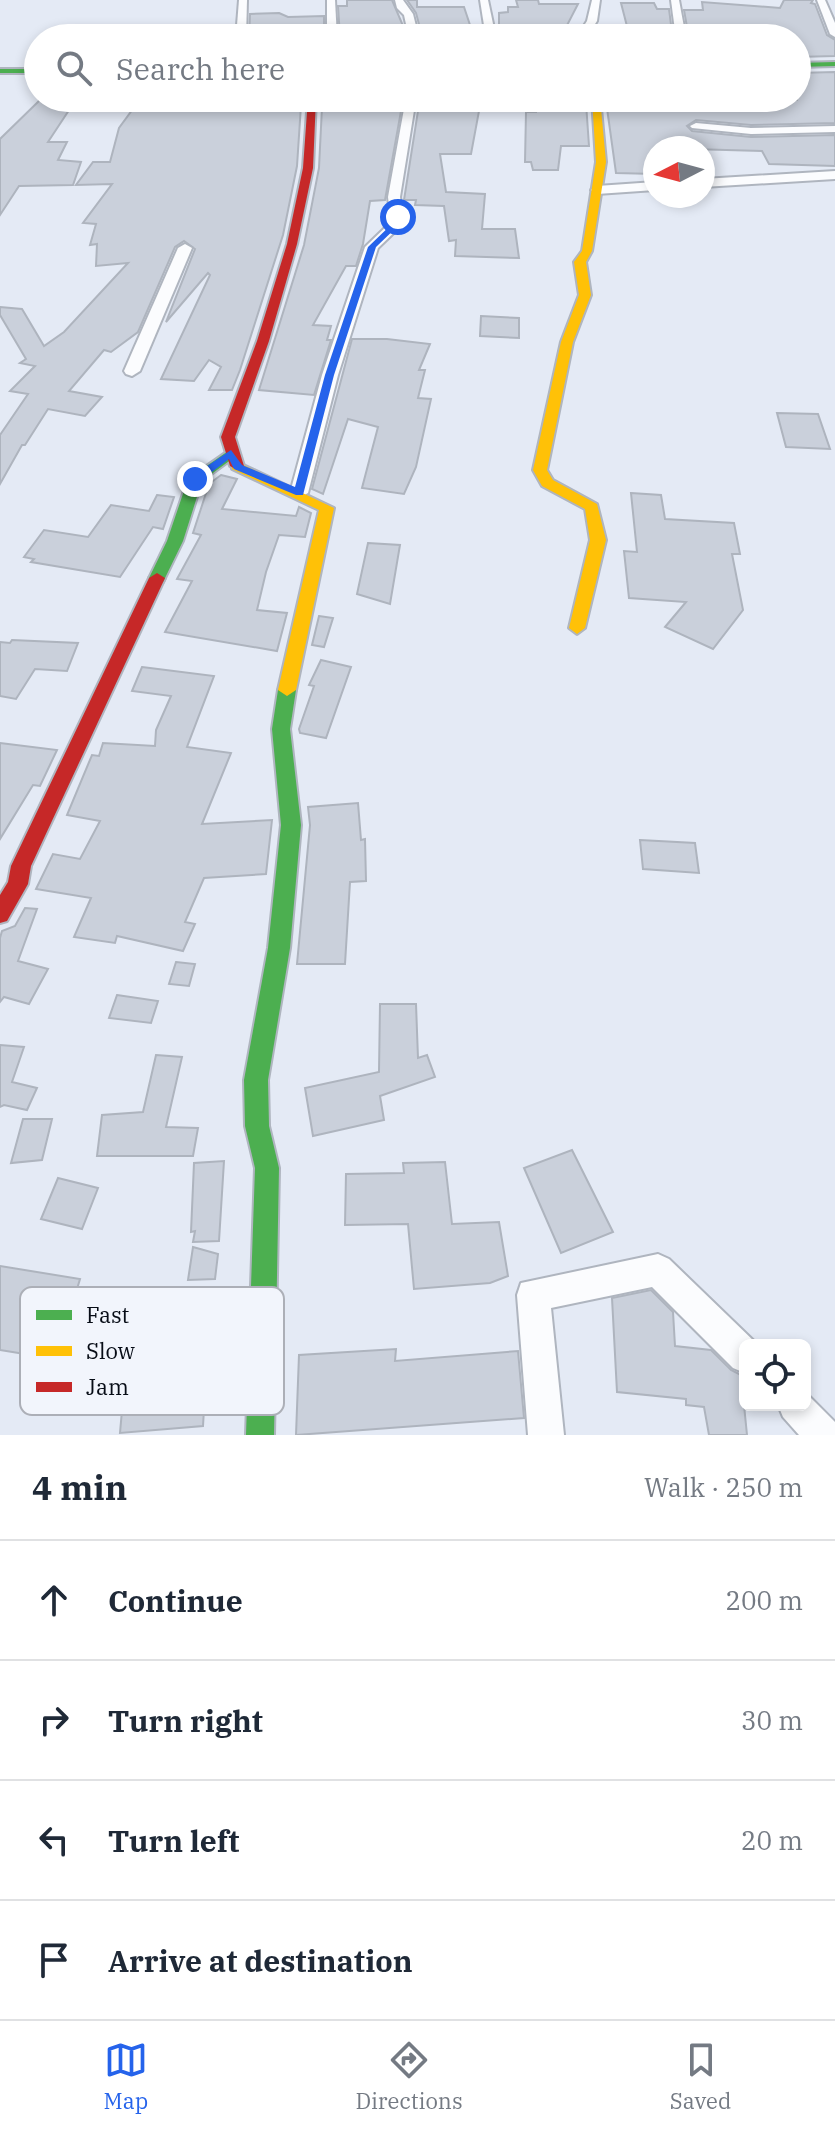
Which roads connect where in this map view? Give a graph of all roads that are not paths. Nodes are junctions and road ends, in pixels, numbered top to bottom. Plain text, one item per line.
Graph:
1 (243, 0) edge
2 (331, 0) edge
3 (399, 0) edge
4 (484, 0) edge
5 (596, 0) edge
6 (675, 0) edge
7 (821, 0) edge
8 (242, 24) edge
9 (332, 24) edge
10 (410, 24) edge
11 (488, 24) edge
12 (590, 24) edge
13 (679, 24) edge
14 (835, 34) edge
15 (835, 64) edge
16 (811, 65) edge
17 (0, 71) edge
18 (24, 71) edge
19 (311, 112) edge
20 (409, 112) edge
21 (595, 112) edge
22 (696, 126) dead end
23 (835, 129) edge
24 (835, 175) edge
25 (715, 182) edge
26 (643, 187) edge
27 (597, 190) junction
28 (185, 248) dead end
29 (132, 371) dead end
30 (231, 453) junction
31 (299, 493) junction
32 (577, 628) dead end
33 (0, 914) edge
34 (264, 1287) edge
35 (739, 1350) edge
36 (801, 1411) edge
37 (261, 1415) edge
38 (260, 1435) edge
39 (546, 1435) edge
40 (823, 1435) edge

1 - 8 street
2 - 9 street
3 - 10 street
4 - 11 street
5 - 12 street
6 - 13 street
7 - 14 street
15 - 16 street
17 - 18 street
19 - 30 street
20 - 31 street
21 - 27 street
22 - 23 street
24 - 25 street
26 - 27 street
27 - 32 street
28 - 29 street
30 - 31 street
30 - 33 street
31 - 34 street
35 - 39 street
36 - 40 street
37 - 38 street

